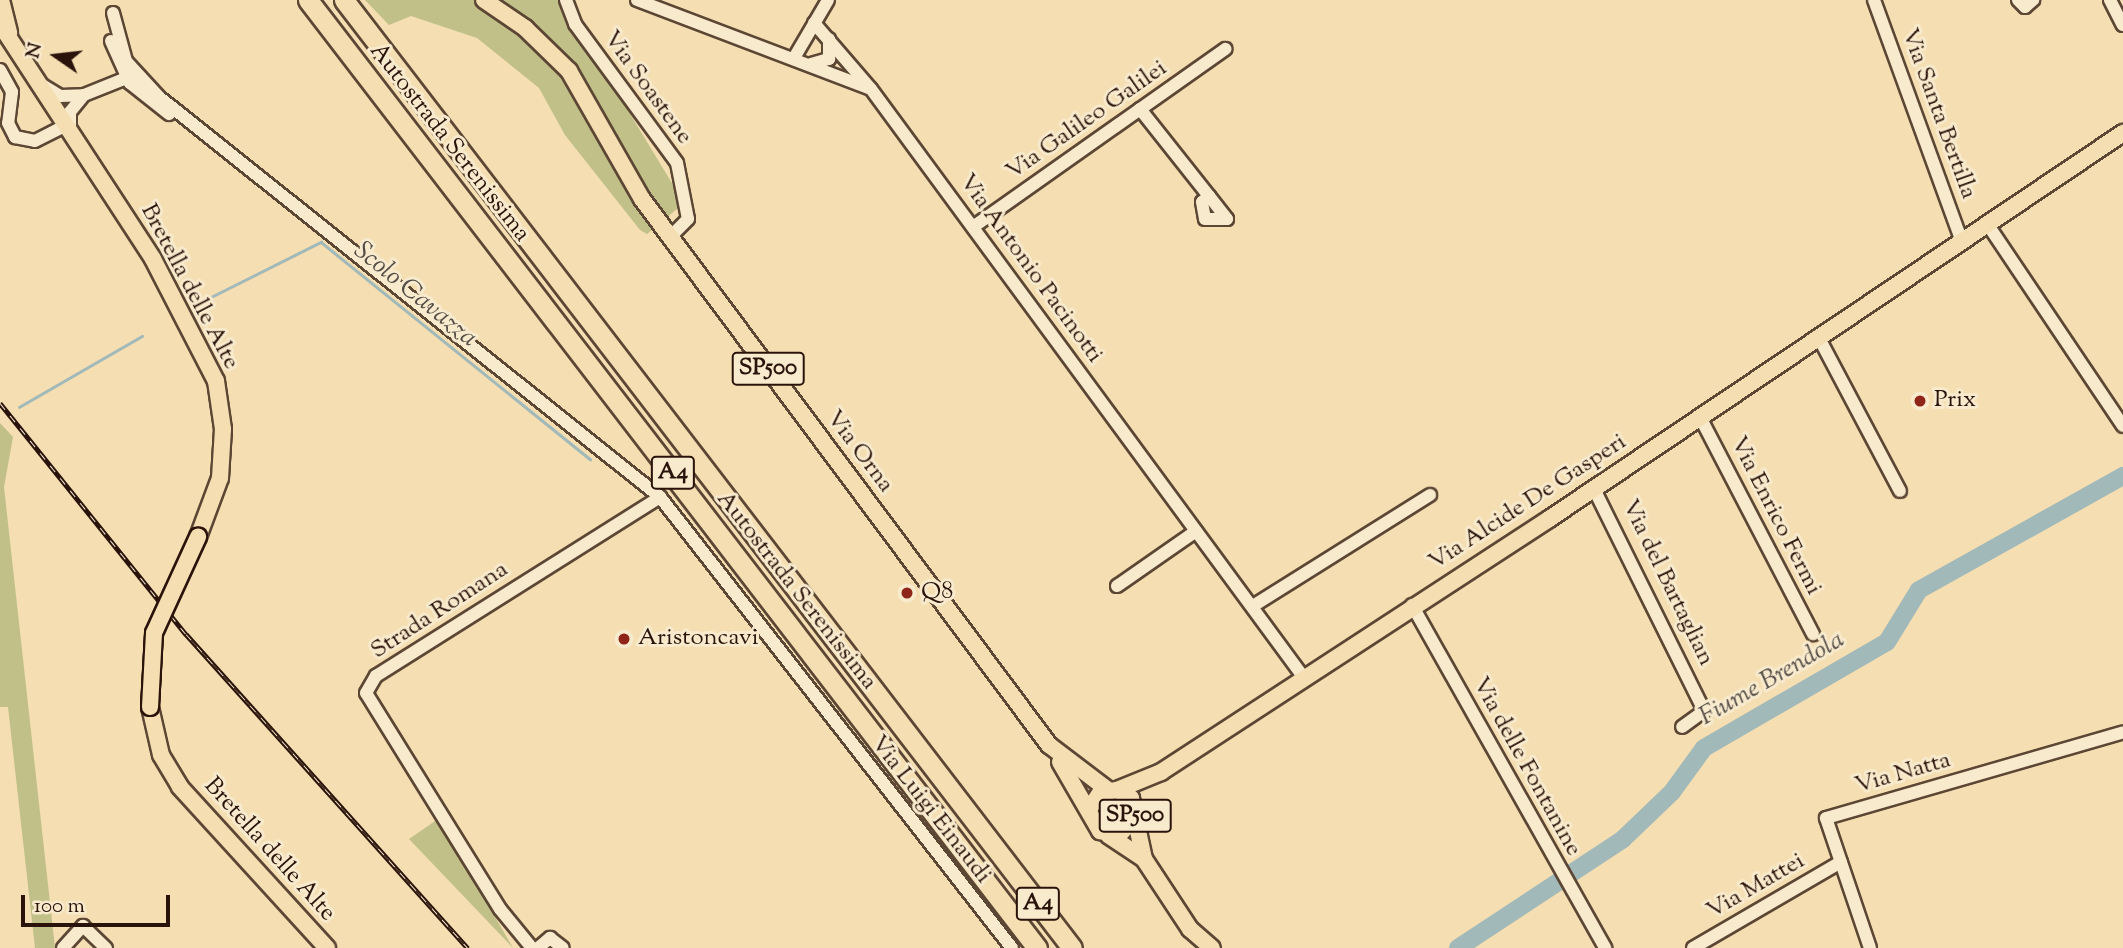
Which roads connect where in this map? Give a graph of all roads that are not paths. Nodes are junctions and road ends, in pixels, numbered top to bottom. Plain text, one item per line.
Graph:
1 (1, 0) edge
2 (308, 0) edge
3 (344, 0) edge
4 (484, 0) edge
5 (566, 0) edge
6 (637, 0) edge
7 (828, 0) edge
8 (1874, 0) edge
9 (2018, 0) edge
10 (2033, 0) edge
11 (2113, 1) edge
12 (114, 6) edge
13 (814, 23) junction
14 (0, 24) edge
15 (2123, 25) edge
16 (828, 37) junction
17 (12, 38) junction
18 (1225, 49) dead end
19 (113, 53) junction
20 (794, 58) junction
21 (810, 64) junction
22 (0, 70) edge
23 (125, 76) junction
24 (35, 77) junction
25 (100, 85) junction
26 (871, 89) junction
27 (139, 93) junction
28 (84, 95) junction
29 (1140, 109) junction
30 (182, 117) junction
31 (200, 132) junction
32 (69, 133) junction
33 (2123, 133) edge
34 (1209, 196) dead end
35 (1988, 225) junction
36 (973, 227) junction
37 (670, 237) junction
38 (1962, 243) junction
39 (1819, 338) junction
40 (1700, 417) junction
41 (2123, 426) edge
42 (1594, 489) junction
43 (1900, 491) dead end
44 (1430, 495) dead end
45 (660, 497) junction
46 (1196, 531) junction
47 (1117, 586) dead end
48 (1412, 605) junction
49 (1253, 606) junction
50 (1813, 634) dead end
51 (1302, 675) junction
52 (1682, 727) dead end
53 (2123, 732) edge
54 (1049, 745) junction
55 (1153, 776) junction
56 (1113, 790) junction
57 (1090, 808) junction
58 (1135, 816) junction
59 (1108, 835) junction
60 (1144, 859) junction
61 (1841, 862) junction
62 (63, 948) edge
63 (106, 948) edge
64 (327, 948) edge
65 (532, 948) edge
66 (538, 948) edge
67 (563, 948) edge
68 (1012, 948) edge
69 (1037, 948) edge
70 (1072, 948) edge
71 (1212, 948) edge
72 (1605, 948) edge
73 (1693, 948) edge
74 (1870, 948) edge

1 - 17 main road
2 - 69 highway, Autostrada Serenissima / A4
3 - 70 highway, Autostrada Serenissima / A4
4 - 37 main road, Via Orna / SP500
5 - 37 street, Via Soastene
6 - 20 street
7 - 13 street
8 - 38 street, Via Santa Bertilla
9 - 10 street
11 - 15 street
12 - 19 street, Via Luigi Einaudi
12 - 30 street, Via Luigi Einaudi
13 - 16 street, Via Antonio Pacinotti
13 - 20 street
14 - 17 main road, Bretella delle Alte
16 - 21 street
16 - 26 street, Via Antonio Pacinotti
17 - 24 main road, Bretella delle Alte
18 - 29 street, Via Galileo Galilei
19 - 23 street, Via Luigi Einaudi
19 - 25 street, Via Luigi Einaudi
20 - 21 street
21 - 26 street
22 - 32 street
23 - 25 street
23 - 27 street, Via Luigi Einaudi
23 - 30 street, Via Luigi Einaudi
24 - 28 street
24 - 32 main road, Bretella delle Alte
25 - 27 street, Via Luigi Einaudi
25 - 28 street
26 - 36 street, Via Antonio Pacinotti
27 - 31 street, Via Luigi Einaudi
28 - 32 street
29 - 34 street
29 - 36 street, Via Galileo Galilei
30 - 31 street, Via Luigi Einaudi
31 - 45 street, Via Luigi Einaudi
32 - 64 main road, Bretella delle Alte, bridge
33 - 35 main road, Via Alcide De Gasperi
35 - 38 main road, Via Alcide De Gasperi
35 - 41 street
36 - 46 street, Via Antonio Pacinotti
37 - 54 main road, Via Orna / SP500
38 - 39 main road, Via Alcide De Gasperi
39 - 40 main road, Via Alcide De Gasperi
39 - 43 street
40 - 42 main road, Via Alcide De Gasperi
40 - 50 street, Via Enrico Fermi
42 - 48 main road, Via Alcide De Gasperi
42 - 52 street, Via del Bartaglian
44 - 49 street
45 - 65 street, Strada Romana
45 - 68 street, Via Luigi Einaudi
46 - 47 street
46 - 49 street, Via Antonio Pacinotti
48 - 51 main road, Via Alcide De Gasperi
48 - 72 street, Via delle Fontanine
49 - 51 street, Via Antonio Pacinotti
51 - 55 main road, Via Alcide De Gasperi
53 - 61 street, Via Natta
54 - 56 main road, Via Orna / SP500
54 - 57 main road, SP500
55 - 56 main road, Via Alcide De Gasperi
55 - 58 main road
56 - 57 main road, SP500
56 - 58 main road, SP500
57 - 59 main road, SP500
58 - 59 main road, SP500
58 - 60 main road, SP500
59 - 60 main road, SP500
60 - 71 main road, SP500
61 - 73 street, Via Mattei
61 - 74 street, Via Natta
62 - 63 street
66 - 67 street

